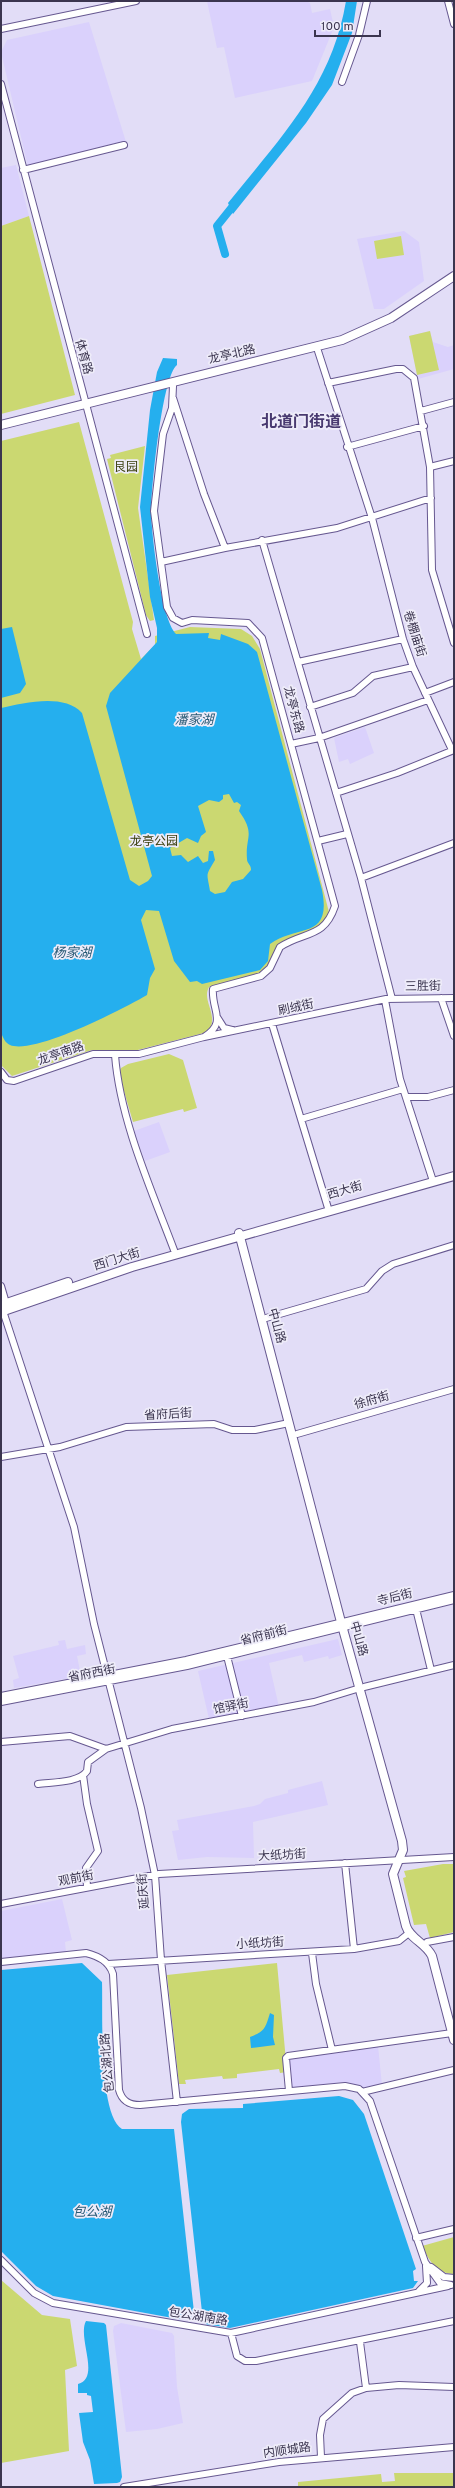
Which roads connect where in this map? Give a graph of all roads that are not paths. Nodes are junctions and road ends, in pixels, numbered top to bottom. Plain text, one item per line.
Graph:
1 (136, 1) edge
2 (367, 1) edge
3 (448, 1) edge
4 (454, 24) edge
5 (1, 29) edge
6 (342, 82) dead end
7 (1, 84) edge
8 (124, 146) dead end
9 (23, 170) junction
10 (454, 276) edge
11 (454, 281) edge
12 (318, 351) junction
13 (328, 383) junction
14 (171, 385) junction
15 (172, 397) junction
16 (454, 402) edge
17 (85, 406) junction
18 (421, 411) junction
19 (1, 425) edge
20 (424, 426) junction
21 (1, 430) edge
22 (347, 447) junction
23 (454, 461) edge
24 (430, 467) junction
25 (431, 498) junction
26 (372, 518) junction
27 (262, 540) junction
28 (225, 548) junction
29 (161, 562) junction
30 (182, 623) junction
31 (172, 626) dead end
32 (146, 634) dead end
33 (402, 638) junction
34 (454, 643) edge
35 (298, 662) junction
36 (413, 666) junction
37 (454, 682) edge
38 (425, 693) junction
39 (428, 700) junction
40 (310, 706) junction
41 (319, 738) junction
42 (291, 744) junction
43 (453, 750) edge
44 (336, 793) junction
45 (346, 834) junction
46 (318, 841) junction
47 (454, 843) edge
48 (361, 878) junction
49 (441, 998) junction
50 (454, 998) edge
51 (392, 999) junction
52 (384, 1000) junction
53 (217, 1017) junction
54 (272, 1024) junction
55 (234, 1031) junction
56 (204, 1036) junction
57 (454, 1036) edge
58 (115, 1055) junction
59 (1, 1072) edge
60 (403, 1088) junction
61 (454, 1090) edge
62 (406, 1097) junction
63 (301, 1119) junction
64 (454, 1170) edge
65 (454, 1176) edge
66 (432, 1178) junction
67 (328, 1208) junction
68 (241, 1235) junction
69 (454, 1245) edge
70 (174, 1250) junction
71 (1, 1286) edge
72 (3, 1308) edge
73 (266, 1318) junction
74 (454, 1389) edge
75 (289, 1423) junction
76 (296, 1434) junction
77 (49, 1450) junction
78 (1, 1457) edge
79 (454, 1595) edge
80 (454, 1600) edge
81 (416, 1609) junction
82 (344, 1624) junction
83 (227, 1656) junction
84 (186, 1663) junction
85 (454, 1665) edge
86 (431, 1670) junction
87 (108, 1680) junction
88 (362, 1688) junction
89 (1, 1696) edge
90 (1, 1702) edge
91 (242, 1716) junction
92 (1, 1742) edge
93 (125, 1744) junction
94 (106, 1749) junction
95 (83, 1775) junction
96 (38, 1784) dead end
97 (454, 1857) edge
98 (404, 1860) junction
99 (345, 1863) junction
100 (154, 1875) junction
101 (87, 1887) junction
102 (1, 1904) edge
103 (409, 1933) junction
104 (454, 1937) edge
105 (427, 1942) junction
106 (354, 1949) junction
107 (312, 1953) junction
108 (160, 1960) junction
109 (1, 1962) edge
110 (108, 1964) junction
111 (454, 2023) edge
112 (453, 2037) edge
113 (332, 2050) junction
114 (454, 2070) edge
115 (289, 2092) junction
116 (362, 2092) junction
117 (177, 2102) junction
118 (454, 2229) edge
119 (416, 2238) junction
120 (1, 2260) edge
121 (426, 2263) junction
122 (454, 2278) edge
123 (440, 2282) junction
124 (452, 2285) edge
125 (428, 2288) junction
126 (454, 2321) edge
127 (231, 2333) junction
128 (360, 2342) junction
129 (454, 2387) edge
130 (366, 2388) junction
131 (454, 2447) edge
132 (321, 2458) junction
133 (124, 2487) edge

1 - 5 street
2 - 6 street
3 - 4 street
7 - 9 street, 体育路
8 - 9 street
9 - 17 street, 体育路
10 - 14 main road, 龙亭北路
11 - 12 main road, 龙亭北路
12 - 13 street, 卷棚庙街
12 - 14 main road, 龙亭北路
13 - 18 street
13 - 22 street, 卷棚庙街
14 - 15 street
14 - 17 main road, 龙亭北路
15 - 28 street
15 - 29 street
16 - 18 street
17 - 19 main road, 龙亭北路
17 - 21 main road, 龙亭北路
17 - 32 street, 体育路
18 - 20 street
20 - 22 street
20 - 24 street
22 - 26 street, 卷棚庙街
23 - 24 street
24 - 25 street
25 - 26 street
25 - 34 street
26 - 27 street
26 - 33 street, 卷棚庙街
27 - 28 street
27 - 35 street
28 - 29 street
29 - 30 street
30 - 31 street, 龙亭东路
30 - 42 street, 龙亭东路
33 - 35 street
33 - 36 street, 卷棚庙街
35 - 40 street
36 - 38 street, 卷棚庙街
36 - 40 street
37 - 38 street
38 - 39 street, 卷棚庙街
39 - 41 street
39 - 43 street, 卷棚庙街
40 - 41 street
41 - 42 street
41 - 44 street
42 - 46 street, 龙亭东路
43 - 44 street
44 - 45 street
45 - 46 street
45 - 48 street
46 - 53 street, 龙亭东路
47 - 48 street
48 - 51 street
49 - 50 street, 三胜街
49 - 51 street, 三胜街
49 - 57 street
51 - 52 street, 刷绒街
52 - 54 street, 刷绒街
52 - 60 street
53 - 55 street
53 - 56 street
54 - 55 street, 刷绒街
54 - 63 street
55 - 56 street, 刷绒街
56 - 58 street, 龙亭南路
58 - 59 street, 龙亭南路
58 - 70 street
60 - 62 street
60 - 63 street
61 - 62 street
62 - 66 street
63 - 67 street
64 - 66 main road, 西大街
65 - 68 main road, 西大街
66 - 67 main road, 西大街
67 - 68 main road, 西大街
68 - 70 main road, 西门大街
68 - 72 main road, 西门大街
68 - 73 main road, 中山路
68 - 75 main road, 中山路
69 - 73 street
70 - 72 main road, 西门大街
71 - 72 street, 延庆街
72 - 77 street, 延庆街
73 - 76 main road, 中山路
74 - 76 street, 徐府街
75 - 77 street, 省府后街
75 - 82 main road, 中山路
76 - 82 main road, 中山路
77 - 78 street, 省府后街
77 - 87 street, 延庆街
79 - 82 street, 寺后街
80 - 81 street, 寺后街
81 - 82 street, 寺后街
81 - 86 street
82 - 83 street, 省府前街
82 - 84 street, 省府前街
82 - 88 main road, 中山路
83 - 84 street, 省府前街
83 - 91 street
84 - 87 street, 省府西街
85 - 86 street, 馆驿街
86 - 88 street, 馆驿街
87 - 89 street, 省府西街
87 - 90 street, 省府西街
87 - 93 street, 延庆街
88 - 91 street, 馆驿街
88 - 98 main road, 中山路
91 - 93 street, 馆驿街
92 - 94 street
93 - 94 street, 馆驿街
93 - 100 street, 延庆街
94 - 95 street
95 - 96 street
95 - 101 street
97 - 98 street, 大纸坊街
98 - 99 street, 大纸坊街
98 - 103 main road, 中山路
98 - 105 main road, 中山路
99 - 100 street, 大纸坊街
99 - 106 street
100 - 101 street, 观前街
100 - 108 street, 延庆街
101 - 102 street, 观前街
103 - 106 street, 小纸坊街
103 - 112 main road
104 - 105 street
105 - 111 main road, 中山路
106 - 107 street, 小纸坊街
107 - 108 street, 小纸坊街
107 - 113 street
108 - 110 street, 小纸坊街
108 - 117 street, 延庆街
109 - 110 street
110 - 117 street, 包公湖北路
112 - 113 street
113 - 115 street
114 - 116 street
115 - 116 street, 包公湖北路
115 - 117 street, 包公湖北路
116 - 119 street
118 - 119 street
119 - 121 street
120 - 127 street, 包公湖南路
121 - 122 street
121 - 123 street
121 - 125 street
122 - 123 street
123 - 124 street
123 - 125 street
124 - 125 street
125 - 127 street, 包公湖南路
126 - 128 street
127 - 128 street
128 - 130 street
129 - 130 street
130 - 132 street
131 - 132 street, 内顺城路
132 - 133 street, 内顺城路

